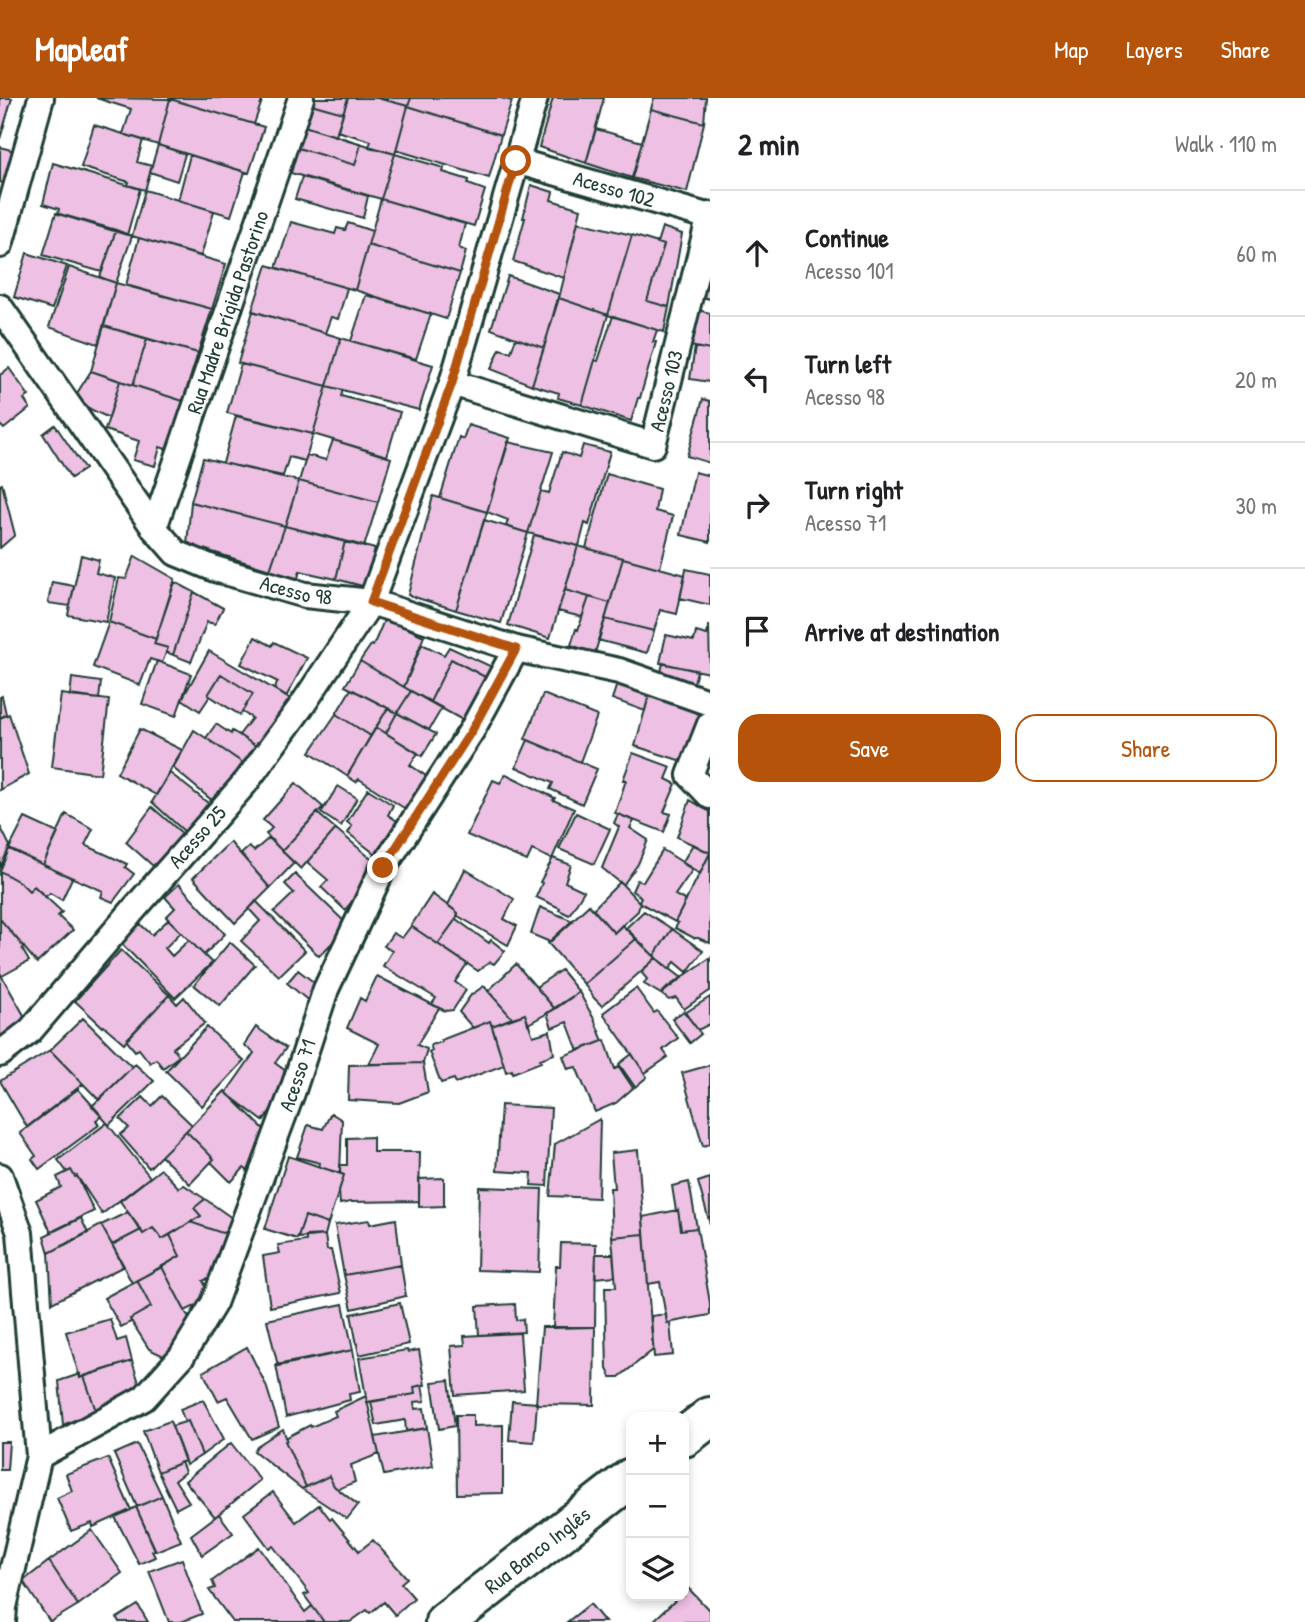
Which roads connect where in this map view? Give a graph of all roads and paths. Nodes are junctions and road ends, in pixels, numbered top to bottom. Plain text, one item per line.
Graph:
1 (41, 98) edge
2 (302, 98) edge
3 (534, 98) edge
4 (516, 161) junction
5 (710, 216) edge
6 (0, 245) edge
7 (0, 307) edge
8 (452, 383) junction
9 (154, 528) junction
10 (371, 602) junction
11 (516, 649) junction
12 (710, 703) edge
13 (710, 724) edge
14 (710, 796) edge
15 (0, 1054) edge
16 (2, 1189) edge
17 (710, 1416) edge
18 (689, 1433) edge
19 (39, 1456) junction
20 (626, 1482) edge
21 (3, 1622) edge
22 (445, 1622) edge

1 - 6 lane
2 - 9 lane, Rua Madre Brígida Pastorino
3 - 4 lane, Acesso 25
4 - 5 lane, Acesso 102
4 - 8 lane, Acesso 25
5 - 8 lane, Acesso 103
7 - 9 lane, Acesso 98
8 - 10 lane, Acesso 25
9 - 10 lane, Acesso 98
10 - 11 lane, Acesso 98
10 - 15 lane, Acesso 25
11 - 12 lane, Acesso 98
11 - 19 lane, Acesso 71
13 - 14 lane
16 - 19 lane
17 - 18 street
19 - 21 lane
20 - 22 street, Rua Banco Inglês

